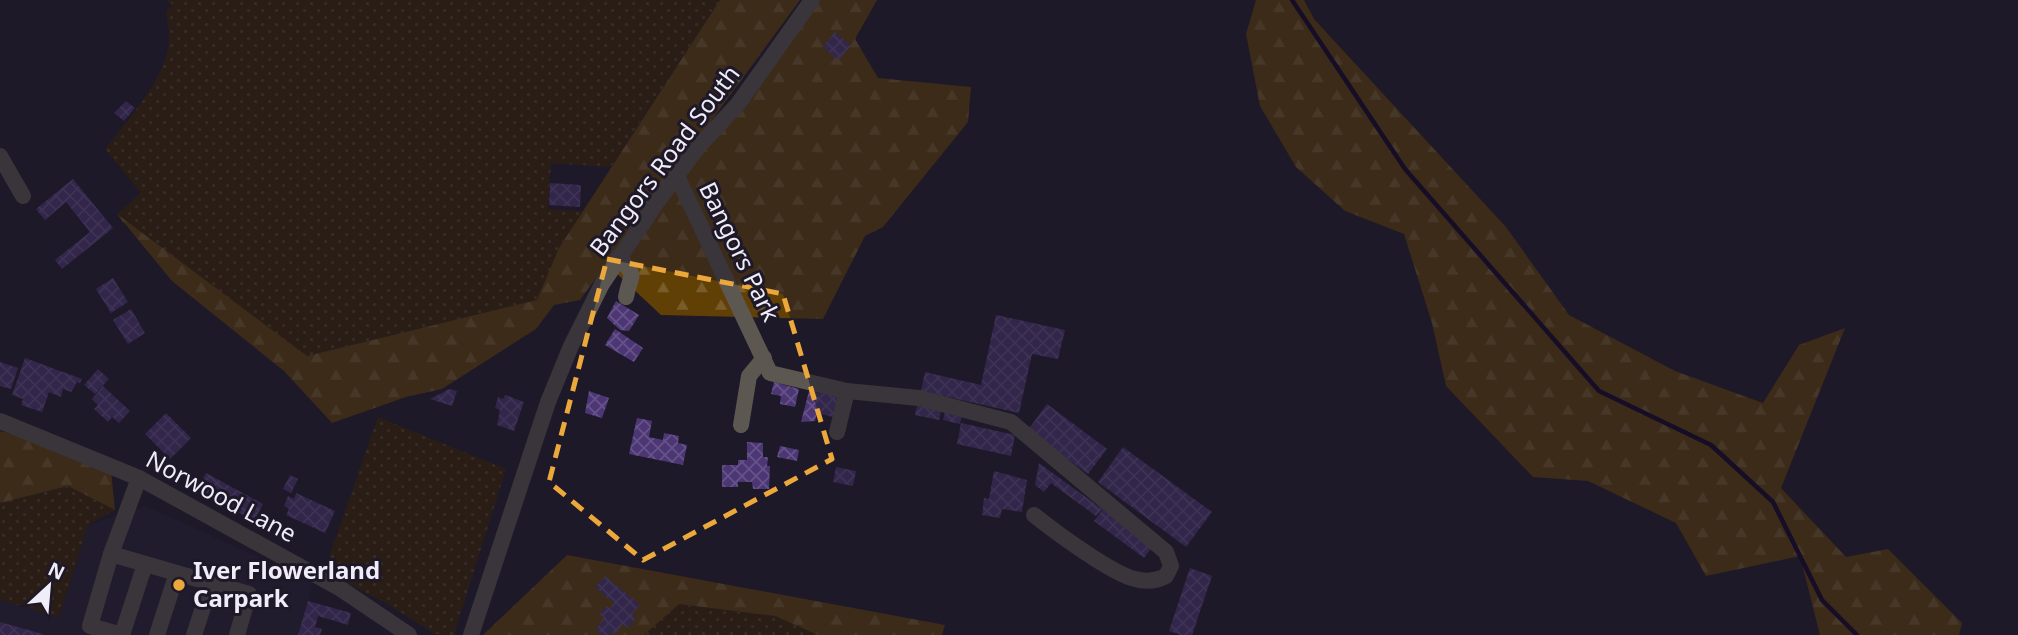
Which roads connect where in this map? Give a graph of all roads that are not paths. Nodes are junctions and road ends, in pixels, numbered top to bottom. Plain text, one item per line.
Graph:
1 (812, 0) edge
2 (0, 156) edge
3 (677, 176) junction
4 (23, 196) dead end
5 (618, 257) junction
6 (626, 297) dead end
7 (763, 353) junction
8 (847, 391) junction
9 (0, 421) edge
10 (741, 425) dead end
11 (837, 432) dead end
12 (139, 478) junction
13 (1034, 515) dead end
14 (111, 554) junction
15 (145, 564) junction
16 (177, 573) junction
17 (211, 583) junction
18 (122, 635) edge
19 (157, 635) edge
20 (194, 635) edge
21 (237, 635) edge
22 (409, 635) edge
23 (471, 635) edge

1 - 3 street, Bangors Road South
2 - 4 street
3 - 5 street, Bangors Road South
3 - 7 street, Bangors Park
5 - 6 street
5 - 23 street, Bangors Road South
7 - 8 street
7 - 10 street
8 - 11 street
8 - 13 street
9 - 12 street, Norwood Lane
12 - 14 street
12 - 22 street, Norwood Lane
14 - 15 street
14 - 18 street
15 - 16 street
15 - 18 street
16 - 17 street
16 - 19 street
17 - 20 street
17 - 21 street

